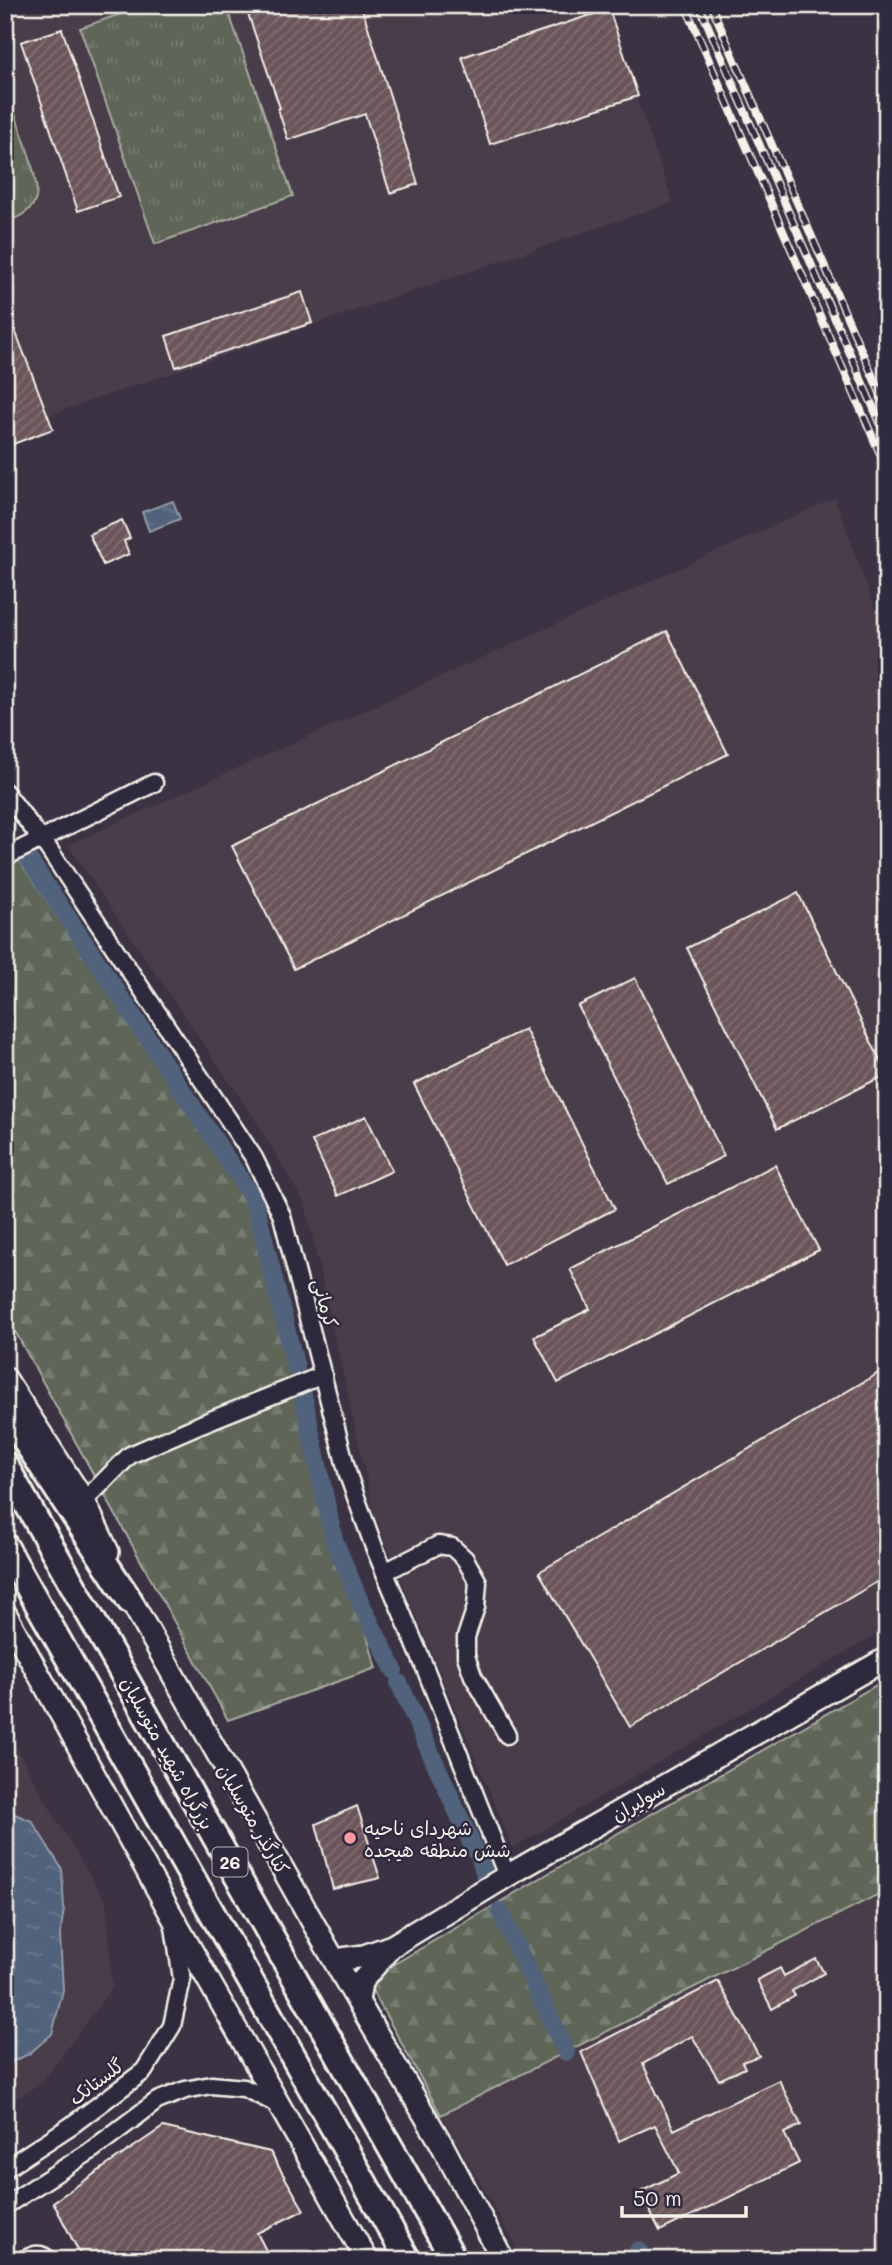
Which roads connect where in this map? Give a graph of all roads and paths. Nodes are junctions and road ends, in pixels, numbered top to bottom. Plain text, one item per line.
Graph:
1 (154, 783) dead end
2 (5, 792) edge
3 (42, 839) junction
4 (5, 858) edge
5 (323, 1375) junction
6 (5, 1378) edge
7 (5, 1410) edge
8 (5, 1465) edge
9 (85, 1501) junction
10 (6, 1547) edge
11 (385, 1572) junction
12 (130, 1601) junction
13 (5, 1614) edge
14 (887, 1658) edge
15 (507, 1735) dead end
16 (507, 1876) junction
17 (172, 1916) junction
18 (392, 1946) junction
19 (335, 1960) junction
20 (358, 2001) junction
21 (279, 2105) junction
22 (72, 2125) junction
23 (89, 2152) junction
24 (5, 2169) edge
25 (5, 2206) edge
26 (23, 2260) edge
27 (49, 2260) edge
28 (367, 2260) edge
29 (408, 2260) edge
30 (454, 2260) edge
31 (503, 2260) edge

1 - 3 street
2 - 3 street, کرمانی
3 - 4 street
3 - 5 street, کرمانی
5 - 9 street
5 - 11 street, کرمانی
6 - 9 main road, کنارگذر متوسلیان
7 - 12 highway
8 - 30 highway, بزرگراه شهید متوسلیان / 26
9 - 12 main road, کنارگذر متوسلیان
10 - 29 highway, بزرگراه شهید متوسلیان / 26
11 - 15 street
11 - 16 street, کرمانی
12 - 19 main road, کنارگذر متوسلیان
13 - 17 main road
14 - 16 main road, سولیران
16 - 18 main road, سولیران
17 - 21 main road
17 - 22 street, گلستانک
18 - 19 main road
18 - 20 main road
19 - 20 main road, کنارگذر متوسلیان
20 - 31 main road, کنارگذر متوسلیان
21 - 23 street
21 - 28 main road
22 - 23 street
22 - 24 street, گلستانک
23 - 25 street
26 - 27 street

